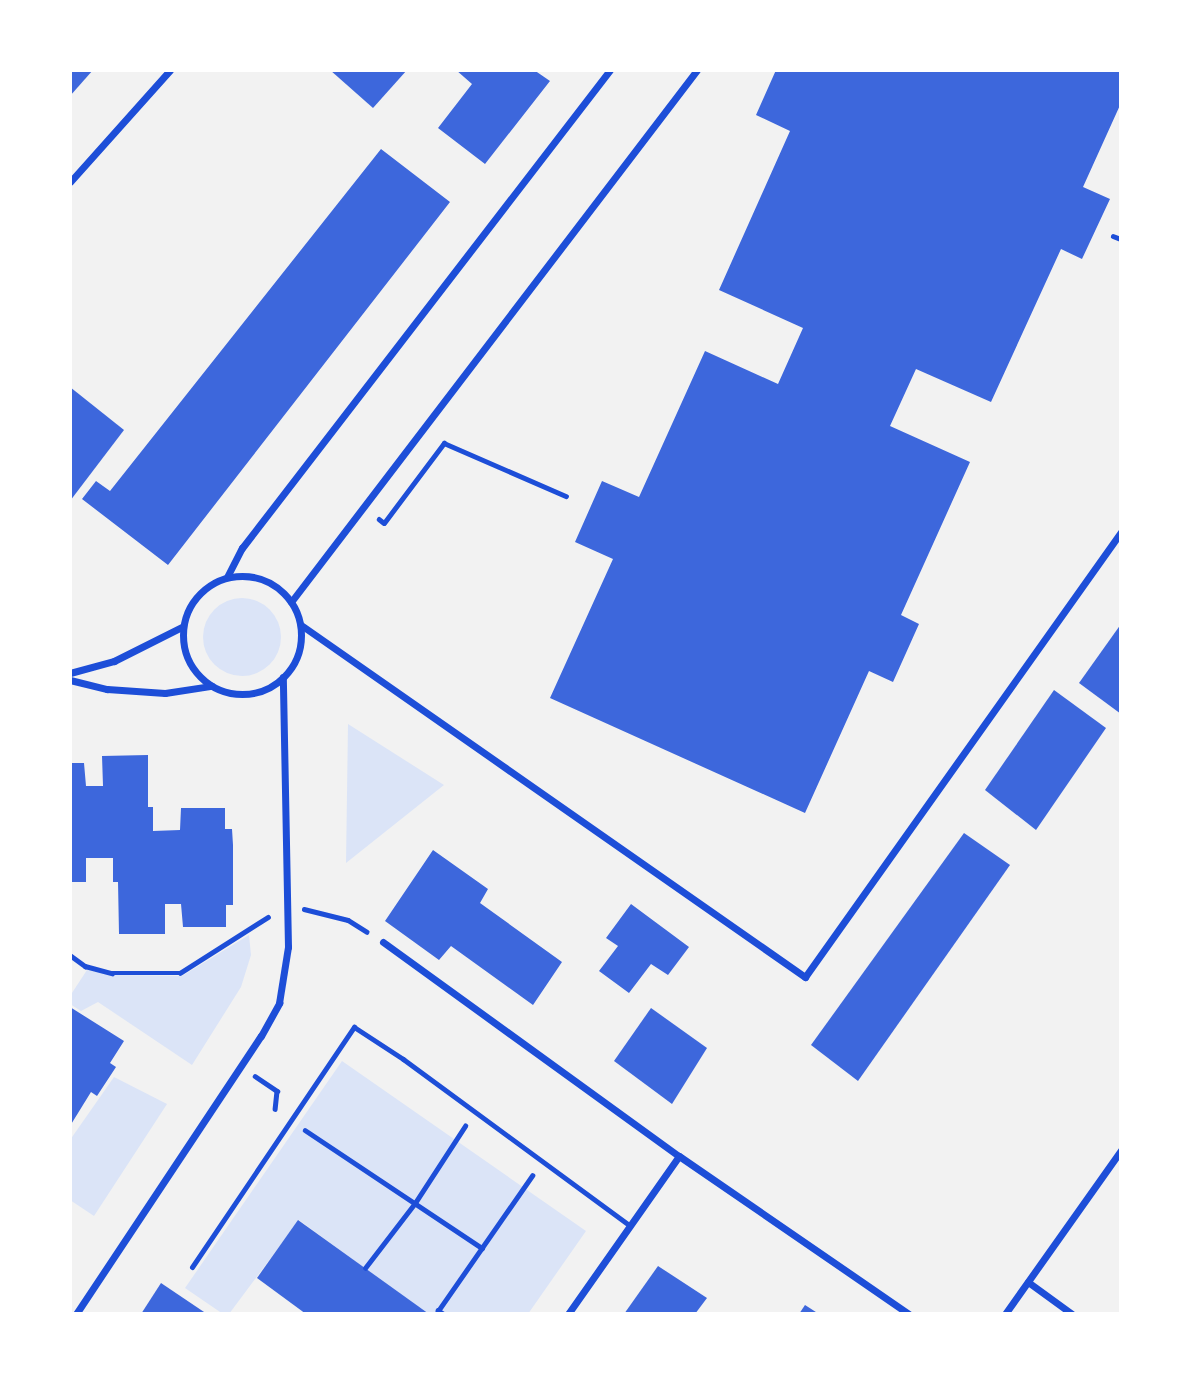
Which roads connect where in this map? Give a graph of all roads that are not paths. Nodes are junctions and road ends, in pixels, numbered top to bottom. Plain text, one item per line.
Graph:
1 (170, 70) edge
2 (610, 70) edge
3 (697, 70) edge
4 (70, 182) edge
5 (1121, 531) edge
6 (227, 577) junction
7 (291, 602) junction
8 (301, 625) junction
9 (182, 626) junction
10 (70, 673) edge
11 (283, 677) junction
12 (70, 680) edge
13 (211, 686) junction
14 (383, 942) road end
15 (1121, 1150) edge
16 (679, 1156) junction
17 (629, 1225) junction
18 (192, 1267) dead end
19 (1028, 1282) junction
20 (76, 1314) edge
21 (568, 1314) edge
22 (909, 1314) edge
23 (1005, 1314) edge
24 (1072, 1314) edge

1 - 4 street
2 - 6 street
3 - 7 street
5 - 8 street
6 - 7 street
6 - 9 street
7 - 8 street
8 - 11 street
9 - 10 street
9 - 13 street
11 - 13 street
11 - 20 street
12 - 13 street
14 - 16 street
15 - 19 street
16 - 17 street
16 - 22 street
17 - 18 lane
17 - 21 street
19 - 23 street
19 - 24 street

